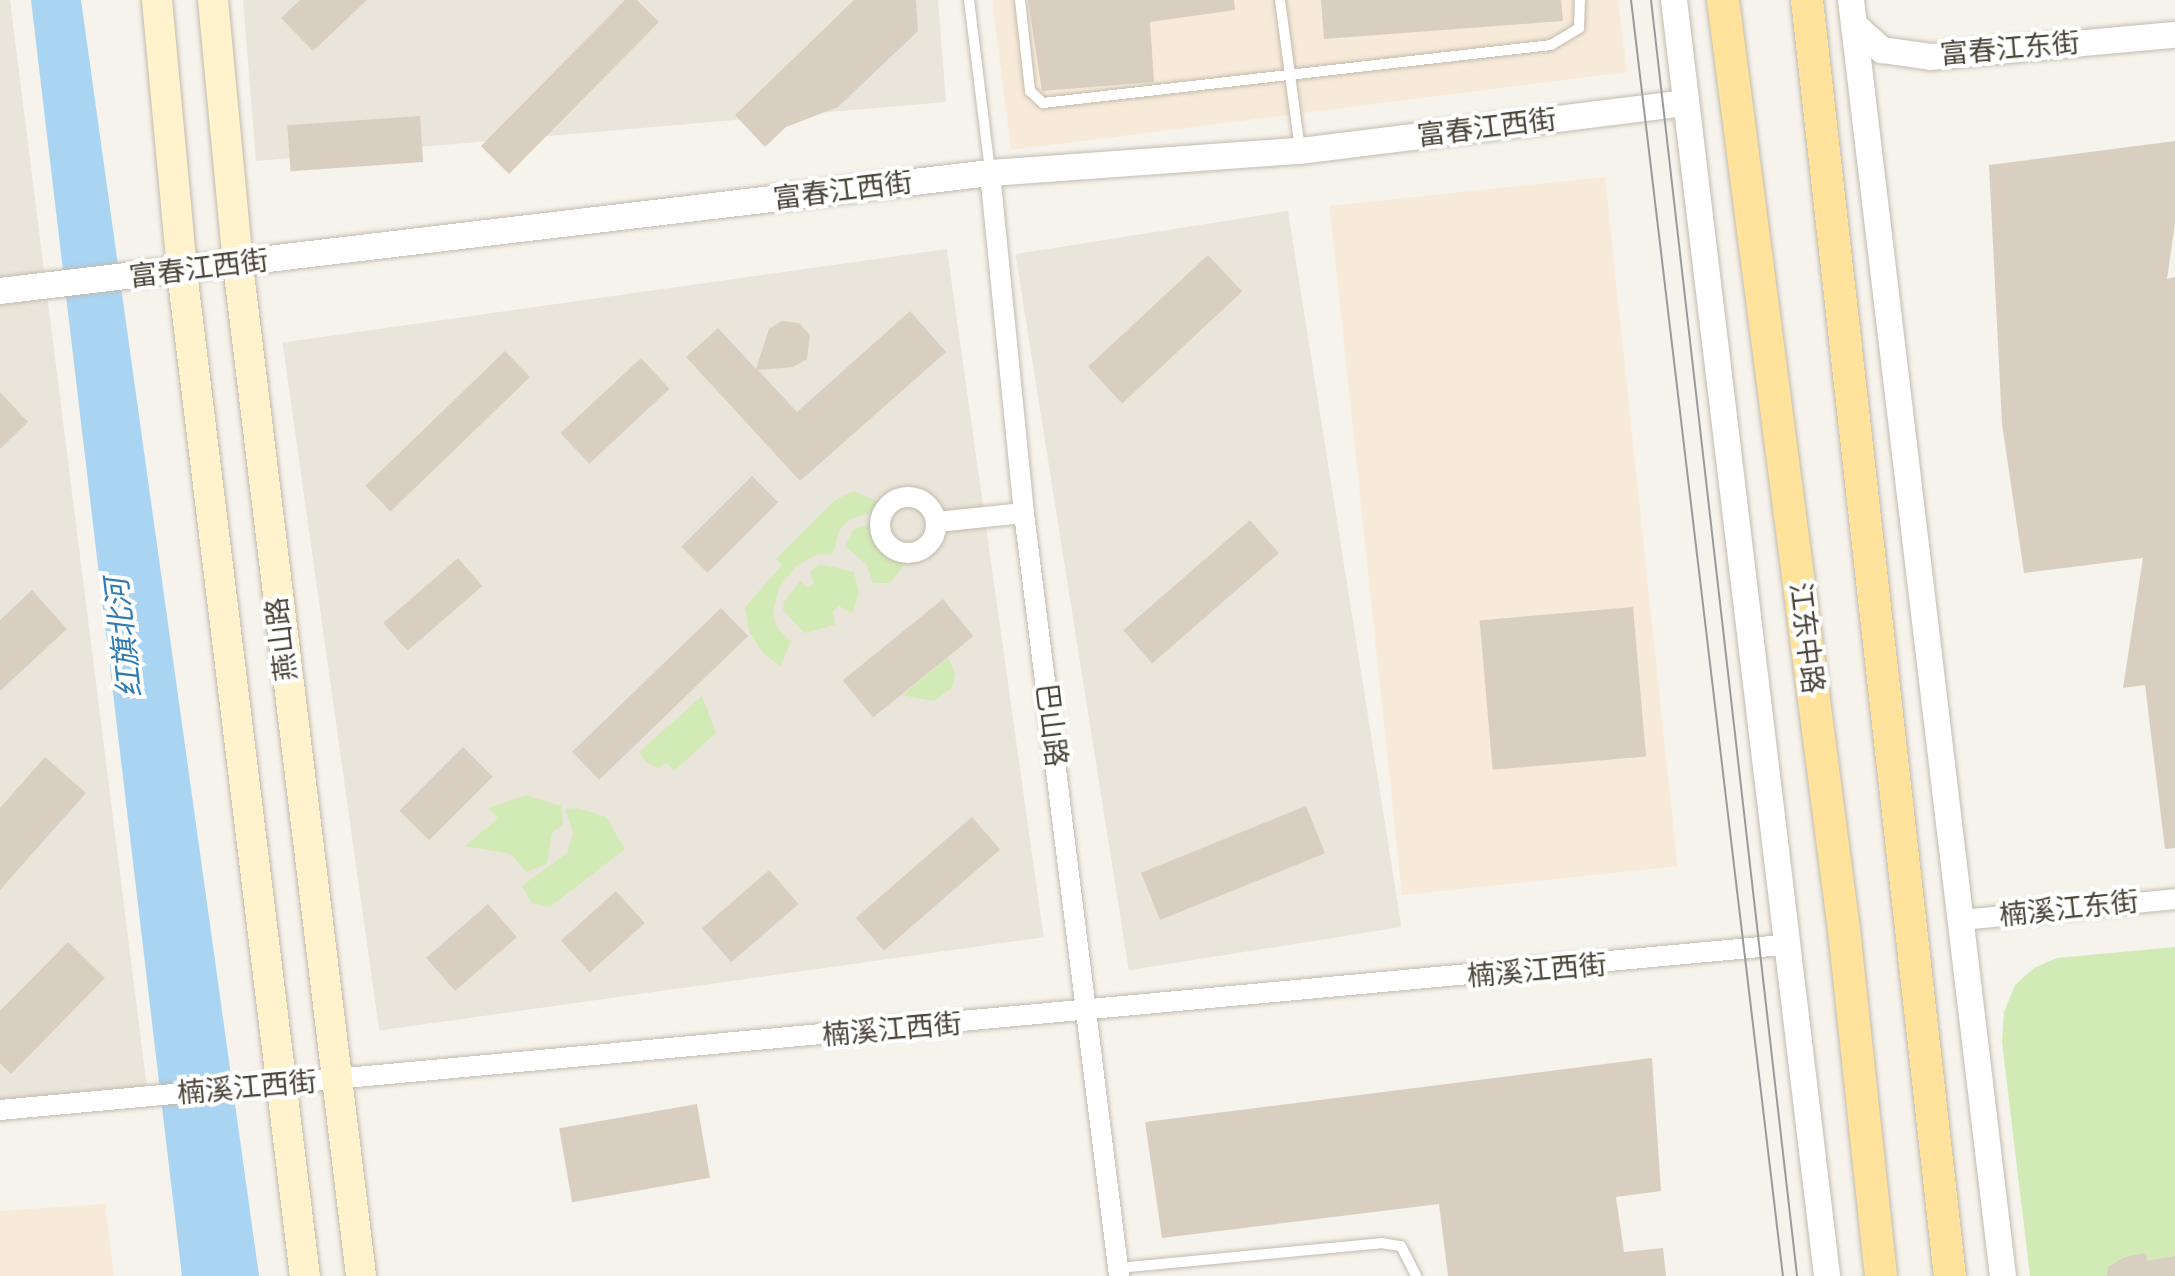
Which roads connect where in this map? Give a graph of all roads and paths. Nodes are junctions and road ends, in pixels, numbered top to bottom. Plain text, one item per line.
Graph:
1 (157, 0) edge
2 (213, 0) edge
3 (969, 0) edge
4 (1020, 0) edge
5 (1280, 0) edge
6 (1580, 0) edge
7 (1674, 0) edge
8 (1723, 0) edge
9 (1807, 0) edge
10 (1852, 12) edge
11 (2175, 35) edge
12 (1290, 75) junction
13 (1686, 103) junction
14 (1300, 151) junction
15 (990, 173) junction
16 (238, 265) junction
17 (182, 272) junction
18 (0, 291) edge
19 (1024, 513) junction
20 (937, 522) dead end
21 (2175, 899) edge
22 (1962, 920) junction
23 (1783, 945) junction
24 (1088, 1013) junction
25 (335, 1081) junction
26 (279, 1086) junction
27 (0, 1110) edge
28 (1118, 1272) edge
29 (305, 1276) edge
30 (361, 1276) edge
31 (1416, 1276) edge
32 (1827, 1276) edge
33 (1881, 1276) edge
34 (1950, 1276) edge
35 (2003, 1276) edge

1 - 17 main road, 燕山路
2 - 16 main road, 燕山路
3 - 15 lane
4 - 12 lane
5 - 12 lane
6 - 12 lane
7 - 13 street, 江东中路
8 - 33 main road, 江东中路
9 - 34 main road
10 - 11 street, 富春江东街
10 - 22 street
12 - 14 lane
13 - 14 street, 富春江西街
13 - 23 street, 江东中路
14 - 15 street, 富春江西街
15 - 16 street, 富春江西街
15 - 19 street, 巴山路
16 - 17 street, 富春江西街
16 - 25 main road, 燕山路
17 - 18 street, 富春江西街
17 - 26 main road, 燕山路
19 - 20 street
19 - 24 street, 巴山路
21 - 22 street, 楠溪江东街
22 - 35 street
23 - 24 street, 楠溪江西街
23 - 32 street, 江东中路
24 - 25 street, 楠溪江西街
24 - 28 street, 巴山路
25 - 26 street, 楠溪江西街
25 - 30 main road, 燕山路
26 - 27 street, 楠溪江西街
26 - 29 main road, 燕山路
28 - 31 lane

